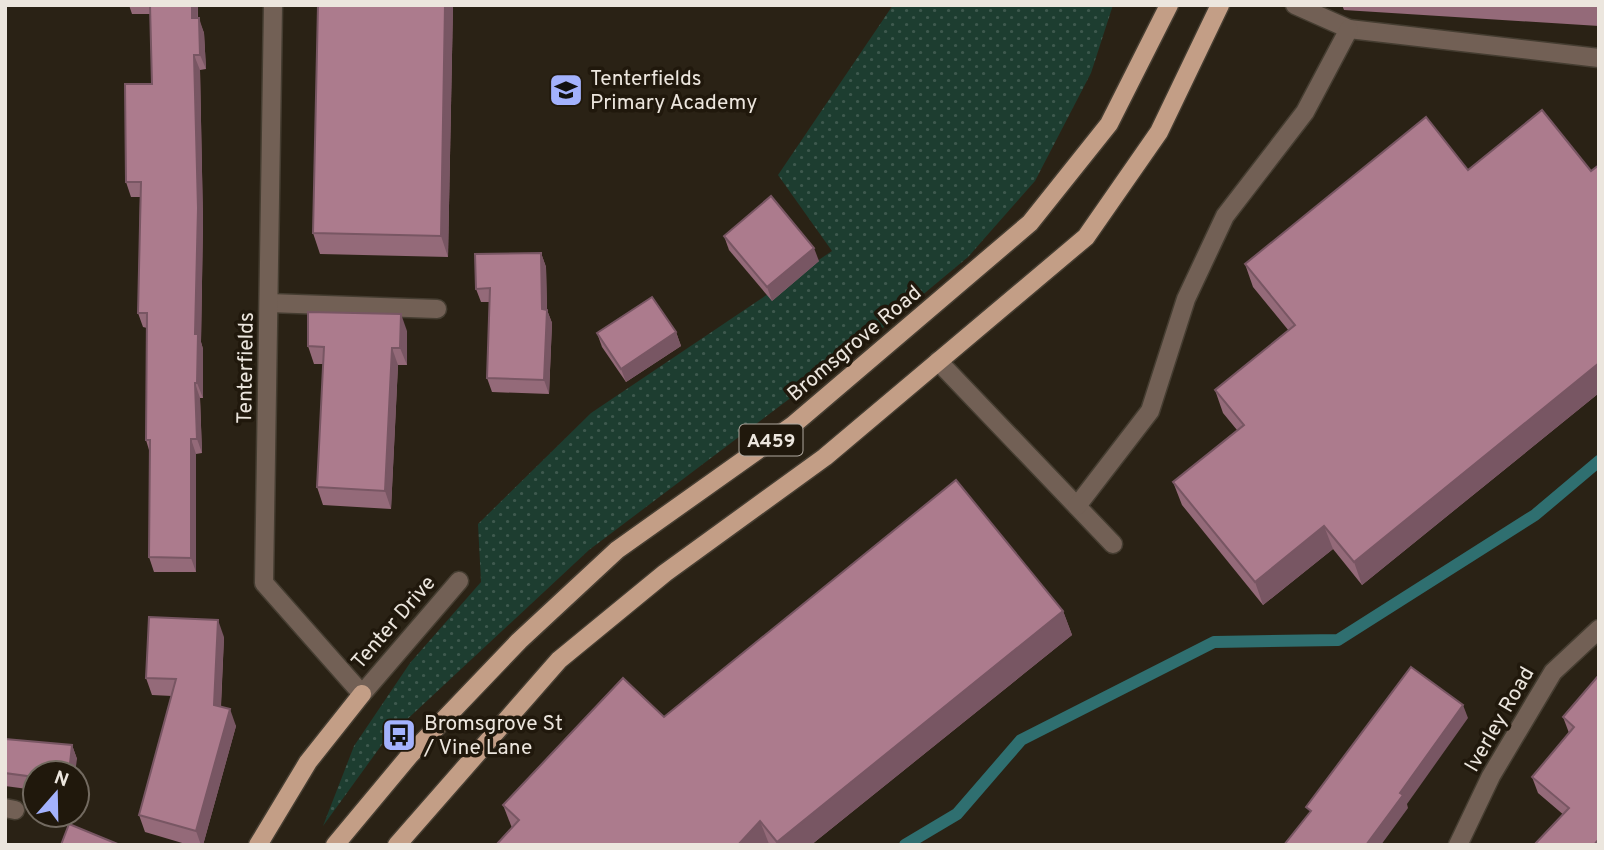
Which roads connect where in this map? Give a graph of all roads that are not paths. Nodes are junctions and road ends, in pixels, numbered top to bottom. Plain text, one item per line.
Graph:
1 (273, 5) edge
2 (1169, 5) edge
3 (1220, 5) edge
4 (1295, 5) edge
5 (1349, 29) junction
6 (1599, 58) edge
7 (268, 303) junction
8 (437, 309) dead end
9 (939, 361) junction
10 (1077, 506) junction
11 (1113, 544) dead end
12 (459, 580) dead end
13 (1599, 629) edge
14 (362, 694) junction
15 (258, 845) edge
16 (335, 845) edge
17 (397, 845) edge
18 (1458, 845) edge

1 - 7 street, Tenterfields
2 - 16 main road, Bromsgrove Road / A459
3 - 9 main road, A459
4 - 5 street
5 - 6 street
5 - 10 street
7 - 8 street
7 - 14 street, Tenterfields
9 - 10 street
9 - 17 main road, A459
10 - 11 street
12 - 14 street, Tenter Drive
13 - 18 street, Iverley Road
14 - 15 main road

